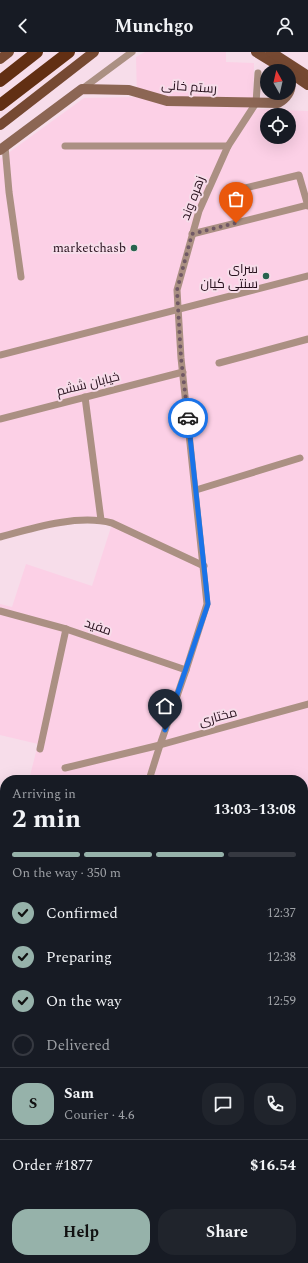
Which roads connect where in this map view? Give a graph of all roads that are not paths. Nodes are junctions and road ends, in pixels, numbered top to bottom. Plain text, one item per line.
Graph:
1 (9, 52) edge
2 (37, 52) edge
3 (69, 52) edge
4 (94, 52) edge
5 (132, 52) edge
6 (256, 52) edge
7 (271, 52) edge
8 (0, 59) edge
9 (274, 64) edge
10 (258, 73) dead end
11 (308, 76) edge
12 (296, 78) edge
13 (0, 81) edge
14 (308, 85) edge
15 (82, 89) junction
16 (283, 100) edge
17 (256, 103) junction
18 (0, 105) edge
19 (0, 125) edge
20 (66, 146) dead end
21 (228, 146) junction
22 (3, 148) edge
23 (225, 193) dead end
24 (308, 205) edge
25 (192, 234) junction
26 (308, 276) edge
27 (21, 277) dead end
28 (178, 309) junction
29 (308, 339) edge
30 (0, 355) edge
31 (219, 363) dead end
32 (183, 372) junction
33 (86, 397) junction
34 (0, 419) edge
35 (300, 458) dead end
36 (196, 490) junction
37 (101, 520) junction
38 (0, 537) edge
39 (204, 566) junction
40 (0, 611) edge
41 (66, 629) junction
42 (186, 670) junction
43 (308, 704) edge
44 (160, 745) junction
45 (40, 749) dead end
46 (64, 768) dead end
47 (151, 775) edge

1 - 8 main road
2 - 13 highway
3 - 18 highway
4 - 19 main road
5 - 15 street
6 - 9 main road
7 - 11 main road
10 - 17 street
12 - 14 main road
15 - 17 street, رستم خانی
15 - 22 street
16 - 17 street, رستم خانی
17 - 21 street, زهره وند
20 - 21 street
21 - 25 street, زهره وند
22 - 27 street
23 - 24 street
24 - 25 street
25 - 28 street, زهره وند
26 - 28 street
28 - 30 street
28 - 32 street, زهره وند
29 - 31 street
32 - 33 street, خیابان ششم
32 - 36 street, زهره وند
33 - 34 street, خیابان ششم
33 - 37 street
35 - 36 street
36 - 39 street, زهره وند
37 - 38 street
37 - 39 street
39 - 42 street, زهره وند
40 - 41 street, مفید
41 - 42 street, مفید
41 - 45 street
42 - 44 street, زهره وند
43 - 44 street, مختاری
44 - 46 street, مختاری
44 - 47 street, زهره وند

